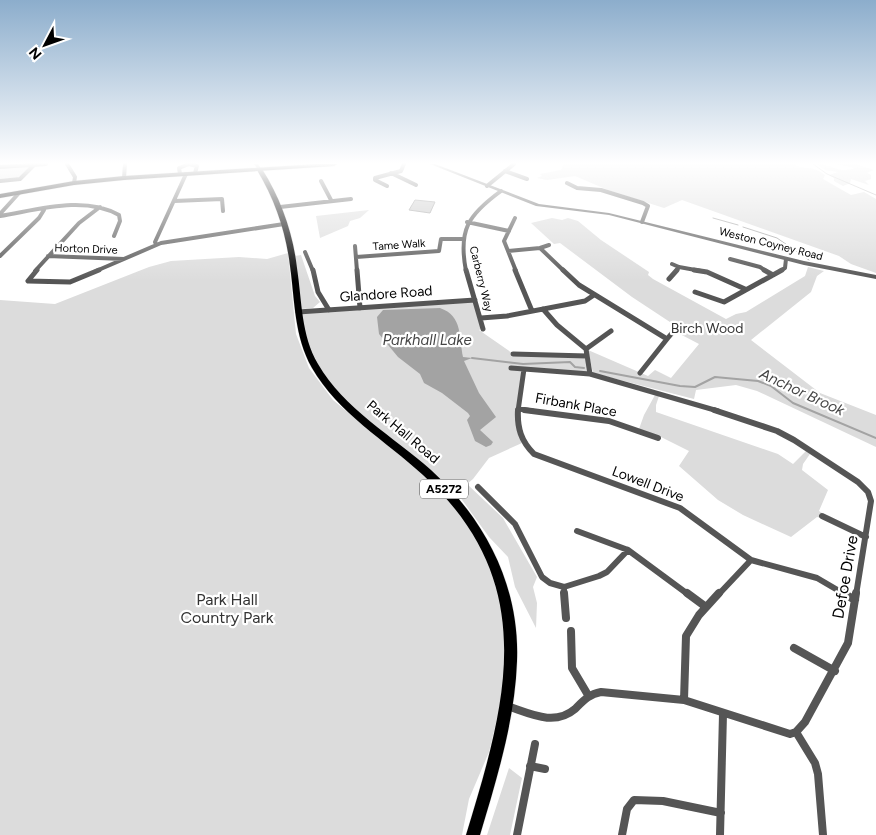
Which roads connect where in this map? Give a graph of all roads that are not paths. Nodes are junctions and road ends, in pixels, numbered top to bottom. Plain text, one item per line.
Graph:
1 (12, 203) edge
2 (173, 203) edge
3 (222, 203) edge
4 (278, 203) edge
5 (309, 203) edge
6 (483, 203) edge
7 (532, 203) edge
8 (643, 203) edge
9 (100, 207) junction
10 (280, 207) junction
11 (44, 210) junction
12 (223, 210) dead end
13 (0, 215) edge
14 (515, 218) dead end
15 (467, 222) junction
16 (642, 222) junction
17 (284, 224) junction
18 (509, 231) junction
19 (114, 236) dead end
20 (462, 239) junction
21 (156, 244) junction
22 (549, 245) dead end
23 (355, 246) dead end
24 (540, 248) junction
25 (508, 251) junction
26 (305, 252) dead end
27 (0, 256) edge
28 (48, 256) junction
29 (356, 257) junction
30 (730, 258) dead end
31 (124, 259) junction
32 (786, 259) junction
33 (672, 264) dead end
34 (679, 266) junction
35 (773, 275) junction
36 (677, 278) dead end
37 (876, 278) edge
38 (703, 288) dead end
39 (745, 289) junction
40 (695, 292) dead end
41 (700, 294) junction
42 (594, 295) junction
43 (475, 300) junction
44 (724, 302) junction
45 (732, 306) dead end
46 (360, 308) junction
47 (543, 309) junction
48 (329, 310) junction
49 (532, 311) junction
50 (298, 312) junction
51 (481, 318) junction
52 (483, 329) dead end
53 (611, 331) dead end
54 (672, 333) dead end
55 (667, 339) junction
56 (586, 349) junction
57 (512, 354) dead end
58 (587, 356) junction
59 (511, 368) dead end
60 (645, 368) junction
61 (524, 369) junction
62 (652, 372) dead end
63 (640, 373) dead end
64 (590, 374) junction
65 (519, 409) junction
66 (658, 438) dead end
67 (478, 488) dead end
68 (822, 516) dead end
69 (578, 531) dead end
70 (866, 537) junction
71 (628, 550) junction
72 (751, 560) junction
73 (564, 587) junction
74 (855, 600) junction
75 (706, 607) junction
76 (566, 618) dead end
77 (570, 631) dead end
78 (794, 648) dead end
79 (835, 670) junction
80 (588, 695) junction
81 (684, 700) junction
82 (507, 706) junction
83 (723, 714) junction
84 (796, 732) junction
85 (535, 744) dead end
86 (530, 766) junction
87 (545, 770) dead end
88 (720, 813) junction
89 (473, 835) edge
90 (517, 835) edge
91 (622, 835) edge
92 (720, 835) edge
93 (823, 835) edge

1 - 13 street
2 - 21 street
3 - 12 street
4 - 10 main road, Park Hall Road / A5272
5 - 10 street
6 - 15 street, Carberry Way
7 - 16 street, Weston Coyney Road
8 - 16 street
9 - 11 street
9 - 19 street
9 - 28 street
10 - 17 main road, Park Hall Road / A5272
11 - 13 street
11 - 27 street
14 - 18 street
15 - 18 street
15 - 20 street, Carberry Way
16 - 32 street, Weston Coyney Road
17 - 21 street, Horton Drive
17 - 50 main road, Park Hall Road / A5272
18 - 25 street
20 - 29 street, Tame Walk
20 - 43 street, Carberry Way
21 - 31 street, Horton Drive
22 - 24 street
23 - 29 street
24 - 25 street
24 - 42 street
25 - 49 street
26 - 48 street
28 - 31 street, Horton Drive
28 - 31 street, Horton Drive
29 - 46 street
30 - 35 street
32 - 35 street
32 - 37 street, Weston Coyney Road
33 - 34 street
34 - 36 street
34 - 39 street
35 - 39 street
38 - 41 street
39 - 44 street
40 - 41 street
41 - 44 street
42 - 47 street
42 - 55 street
43 - 46 street, Glandore Road
43 - 51 street, Carberry Way
44 - 45 street
46 - 48 street, Glandore Road
47 - 49 street
47 - 56 street
48 - 50 street, Glandore Road
49 - 51 street
50 - 82 main road, Park Hall Road / A5272
51 - 52 street, Carberry Way
53 - 56 street
54 - 55 street
55 - 60 street
56 - 58 street
57 - 58 street
58 - 64 street
59 - 61 street, Defoe Drive
60 - 62 street
60 - 63 street
61 - 64 street, Defoe Drive
61 - 65 street, Lowell Drive
64 - 70 street, Defoe Drive
65 - 66 street, Firbank Place
65 - 72 street, Lowell Drive
67 - 73 street
68 - 70 street
69 - 71 street
70 - 74 street, Defoe Drive
71 - 73 street
71 - 75 street
72 - 74 street, Lowell Drive
72 - 75 street
73 - 76 street
74 - 79 street, Defoe Drive
75 - 81 street
77 - 80 street
78 - 79 street
79 - 84 street, Defoe Drive
80 - 81 street
80 - 82 street
81 - 83 street
82 - 89 main road, Park Hall Road / A5272
83 - 84 street
83 - 88 street
84 - 93 street
85 - 86 street
86 - 87 street
86 - 90 street
88 - 91 street
88 - 92 street

